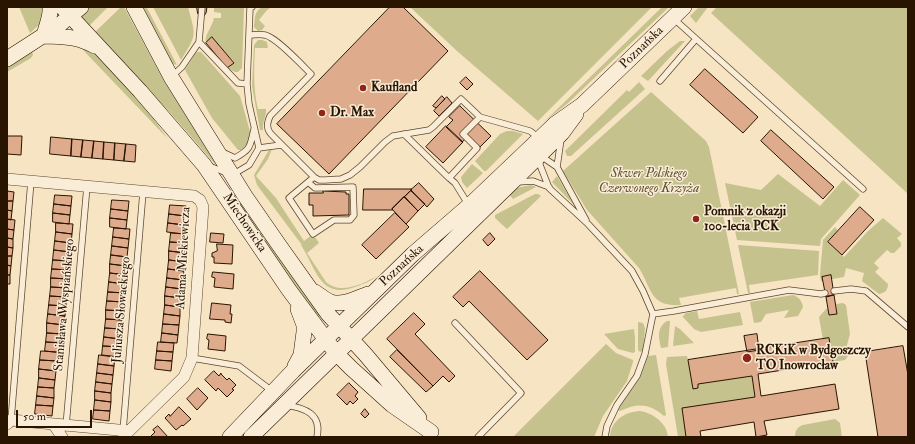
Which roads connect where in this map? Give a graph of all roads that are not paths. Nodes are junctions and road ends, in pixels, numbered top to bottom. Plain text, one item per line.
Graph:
1 (50, 7) edge
2 (134, 7) edge
3 (202, 7) edge
4 (251, 7) edge
5 (684, 7) edge
6 (71, 10) edge
7 (673, 18) junction
8 (249, 35) junction
9 (44, 36) junction
10 (696, 39) junction
11 (199, 42) junction
12 (100, 49) junction
13 (7, 59) edge
14 (171, 77) junction
15 (660, 80) dead end
16 (247, 84) junction
17 (582, 105) junction
18 (480, 117) junction
19 (255, 127) junction
20 (562, 133) junction
21 (404, 134) junction
22 (281, 145) junction
23 (537, 146) junction
24 (259, 148) junction
25 (217, 150) junction
26 (204, 165) junction
27 (557, 167) junction
28 (232, 175) junction
29 (314, 177) junction
30 (449, 178) junction
31 (7, 179) edge
32 (30, 182) junction
33 (309, 182) junction
34 (511, 184) junction
35 (87, 186) junction
36 (549, 188) junction
37 (863, 189) dead end
38 (143, 192) junction
39 (469, 205) junction
40 (588, 224) junction
41 (309, 288) junction
42 (289, 290) junction
43 (375, 291) junction
44 (834, 291) dead end
45 (825, 293) dead end
46 (653, 314) junction
47 (455, 322) dead end
48 (339, 326) junction
49 (908, 327) edge
50 (326, 339) junction
51 (352, 339) junction
52 (336, 353) junction
53 (192, 358) junction
54 (292, 371) junction
55 (273, 391) junction
56 (284, 405) junction
57 (9, 422) edge
58 (54, 425) junction
59 (66, 426) junction
60 (125, 433) edge
61 (433, 434) edge
62 (62, 437) edge
63 (230, 437) edge
64 (251, 437) edge
65 (317, 437) edge
66 (478, 437) edge
67 (605, 437) edge

1 - 9 street
2 - 14 street, Miechowicka
3 - 11 lane
4 - 8 lane
5 - 7 street, Poznańska
6 - 9 street
6 - 12 street, Miechowicka
7 - 10 lane
7 - 17 street, Poznańska
8 - 16 lane
8 - 22 lane
9 - 12 street
9 - 13 street
10 - 15 lane
10 - 37 lane
11 - 14 lane
11 - 16 lane
12 - 26 street, Miechowicka
14 - 25 street, Miechowicka
16 - 19 lane
17 - 20 street, Poznańska
17 - 23 street, Poznańska
18 - 21 lane
18 - 23 lane
18 - 30 lane
19 - 24 lane
19 - 25 lane
20 - 23 street, Poznańska
20 - 27 lane
21 - 29 lane
21 - 30 lane
22 - 24 lane
22 - 29 lane
23 - 27 lane
23 - 34 street, Poznańska
23 - 36 lane
23 - 39 street, Poznańska
24 - 28 lane
25 - 28 street, Miechowicka
26 - 28 lane
26 - 42 street, Miechowicka
27 - 40 lane
28 - 41 street, Miechowicka
29 - 33 lane
30 - 39 lane
31 - 32 street, Adama Mickiewicza
32 - 35 street, Adama Mickiewicza
32 - 57 lane
33 - 33 lane
34 - 36 lane
34 - 51 street, Poznańska
35 - 38 street, Adama Mickiewicza
35 - 59 lane, Stanisława Wyspiańskiego
36 - 40 lane
38 - 53 street, Adama Mickiewicza
38 - 60 lane, Juliusza Słowackiego
39 - 43 street, Poznańska
40 - 46 lane
41 - 43 street
41 - 48 street, Miechowicka
42 - 50 street, Miechowicka
42 - 54 street
43 - 48 street, Poznańska
44 - 49 lane
45 - 46 lane
46 - 67 lane
47 - 66 lane
48 - 50 street, Poznańska
48 - 51 street, Miechowicka
50 - 52 street, Miechowicka
50 - 54 street, Poznańska
51 - 52 street, Poznańska
51 - 61 street, Miechowicka
52 - 56 street, Poznańska
52 - 61 street, Miechowicka
53 - 55 lane
53 - 60 street, Adama Mickiewicza
54 - 55 street, Poznańska
55 - 63 street, Poznańska
56 - 64 street, Poznańska
56 - 65 lane
57 - 58 street
58 - 59 street
58 - 62 street
59 - 60 street

